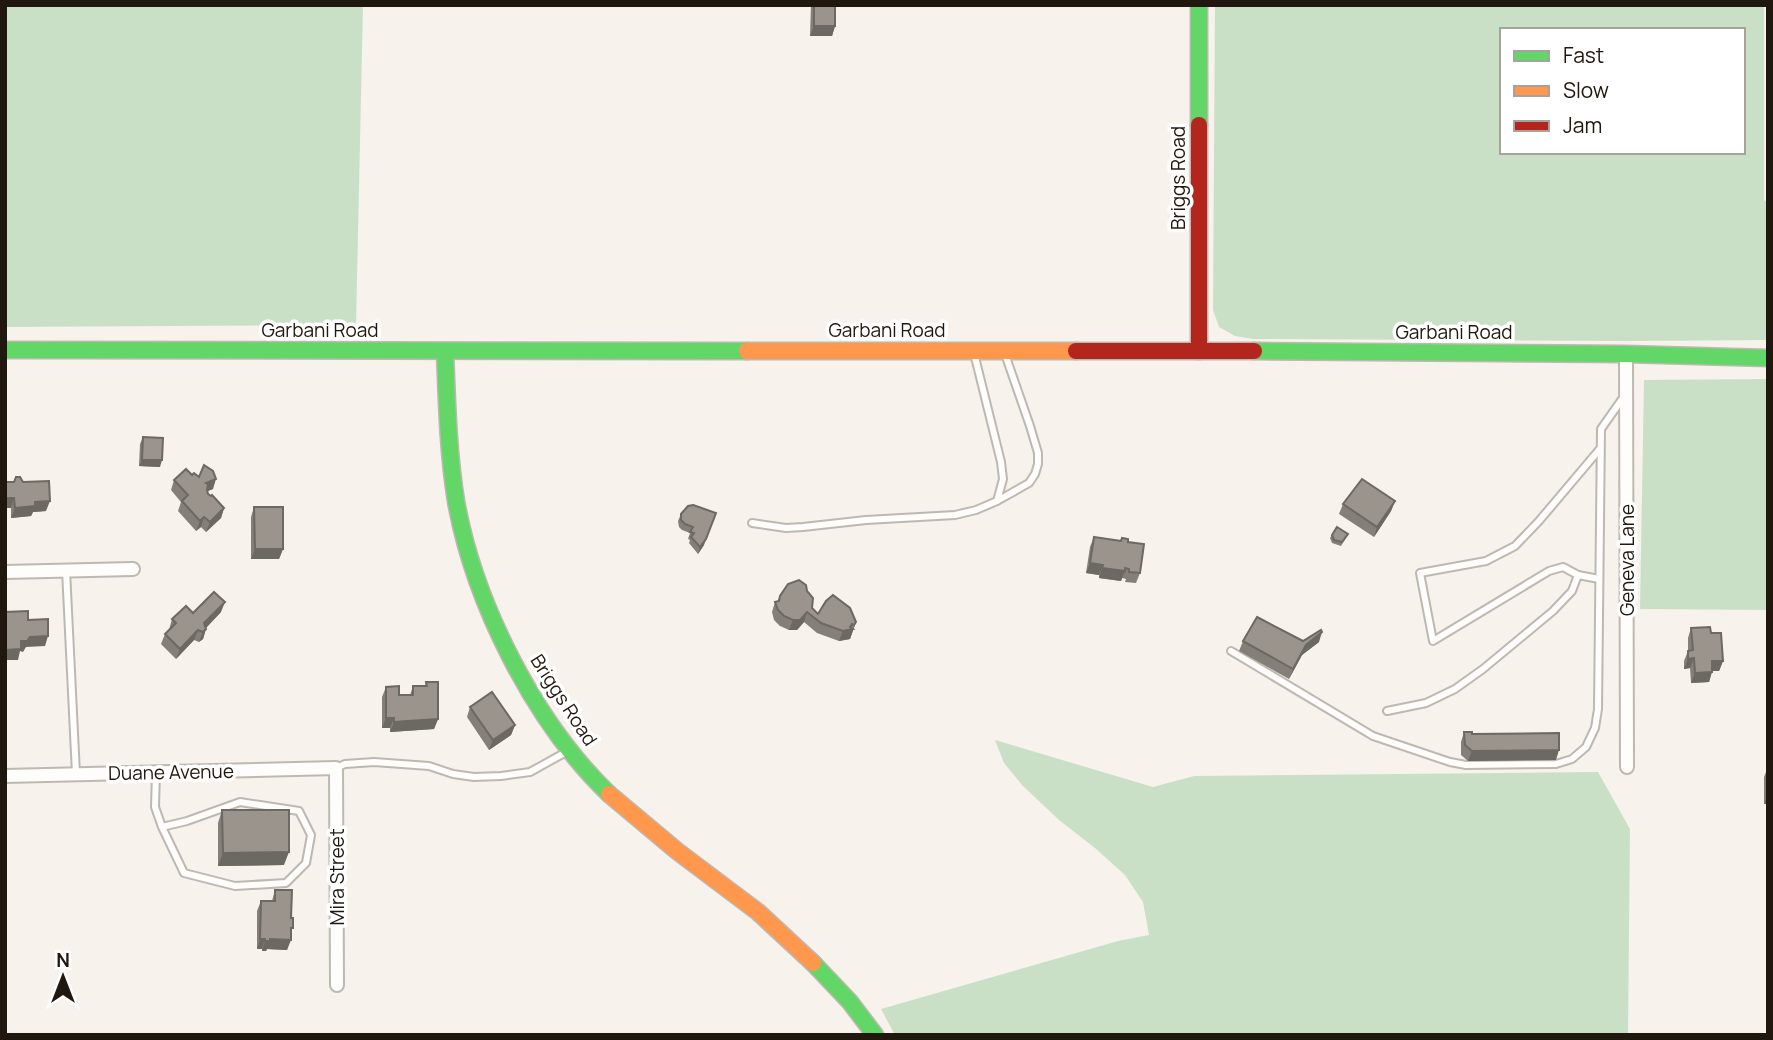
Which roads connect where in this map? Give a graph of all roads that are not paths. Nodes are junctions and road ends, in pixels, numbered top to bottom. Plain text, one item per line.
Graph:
1 (1199, 5) edge
2 (5, 350) edge
3 (973, 351) junction
4 (1004, 351) junction
5 (1199, 351) junction
6 (445, 352) junction
7 (1626, 354) junction
8 (1768, 358) edge
9 (1626, 394) junction
10 (1600, 450) junction
11 (997, 501) junction
12 (752, 523) dead end
13 (133, 569) dead end
14 (66, 570) junction
15 (5, 572) edge
16 (1578, 575) junction
17 (1599, 579) junction
18 (1231, 651) dead end
19 (1387, 711) dead end
20 (570, 750) junction
21 (1627, 767) dead end
22 (336, 768) junction
23 (156, 772) junction
24 (76, 774) junction
25 (5, 776) edge
26 (162, 827) junction
27 (337, 985) dead end
28 (875, 1035) edge

1 - 5 street, Briggs Road
2 - 6 street, Garbani Road
3 - 4 street, Garbani Road
3 - 6 street, Garbani Road
3 - 11 lane
4 - 5 street, Garbani Road
4 - 11 lane
5 - 7 street, Garbani Road
6 - 20 street, Briggs Road
7 - 8 street, Garbani Road
7 - 9 street, Geneva Lane
9 - 10 lane
9 - 21 street, Geneva Lane
10 - 16 lane
10 - 17 lane
11 - 12 lane
13 - 14 street
14 - 15 street
14 - 24 lane
16 - 17 lane
16 - 19 lane
17 - 18 lane
20 - 22 lane
20 - 28 street, Briggs Road
22 - 23 street, Duane Avenue
22 - 27 street, Mira Street
23 - 24 street, Duane Avenue
23 - 26 lane
24 - 25 street, Duane Avenue
26 - 26 lane

